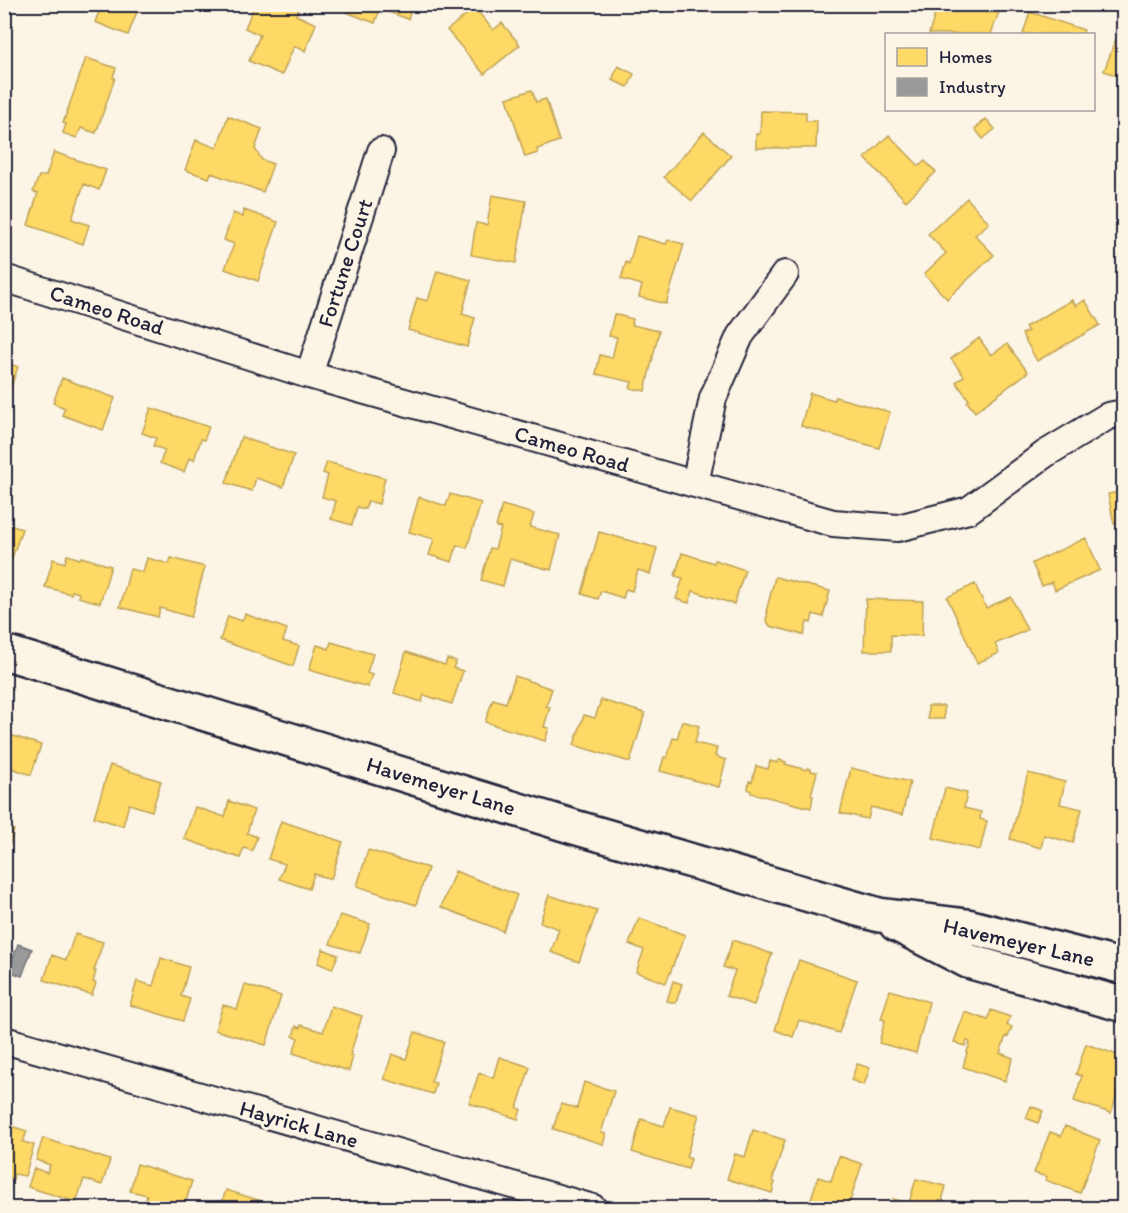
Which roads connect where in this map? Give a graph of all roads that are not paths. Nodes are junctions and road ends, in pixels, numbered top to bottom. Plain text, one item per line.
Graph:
1 (381, 151) dead end
2 (785, 274) dead end
3 (4, 278) edge
4 (309, 375) junction
5 (1124, 413) edge
6 (695, 484) junction
7 (4, 652) edge
8 (879, 915) junction
9 (1124, 967) edge
10 (1124, 1005) edge
11 (4, 1040) edge
12 (594, 1209) edge

1 - 4 street, Fortune Court
2 - 6 street
3 - 4 street, Cameo Road
4 - 6 street, Cameo Road
5 - 6 street, Cameo Road
7 - 8 street, Havemeyer Lane
8 - 9 street, Havemeyer Lane
8 - 10 street, Havemeyer Lane
11 - 12 street, Hayrick Lane

